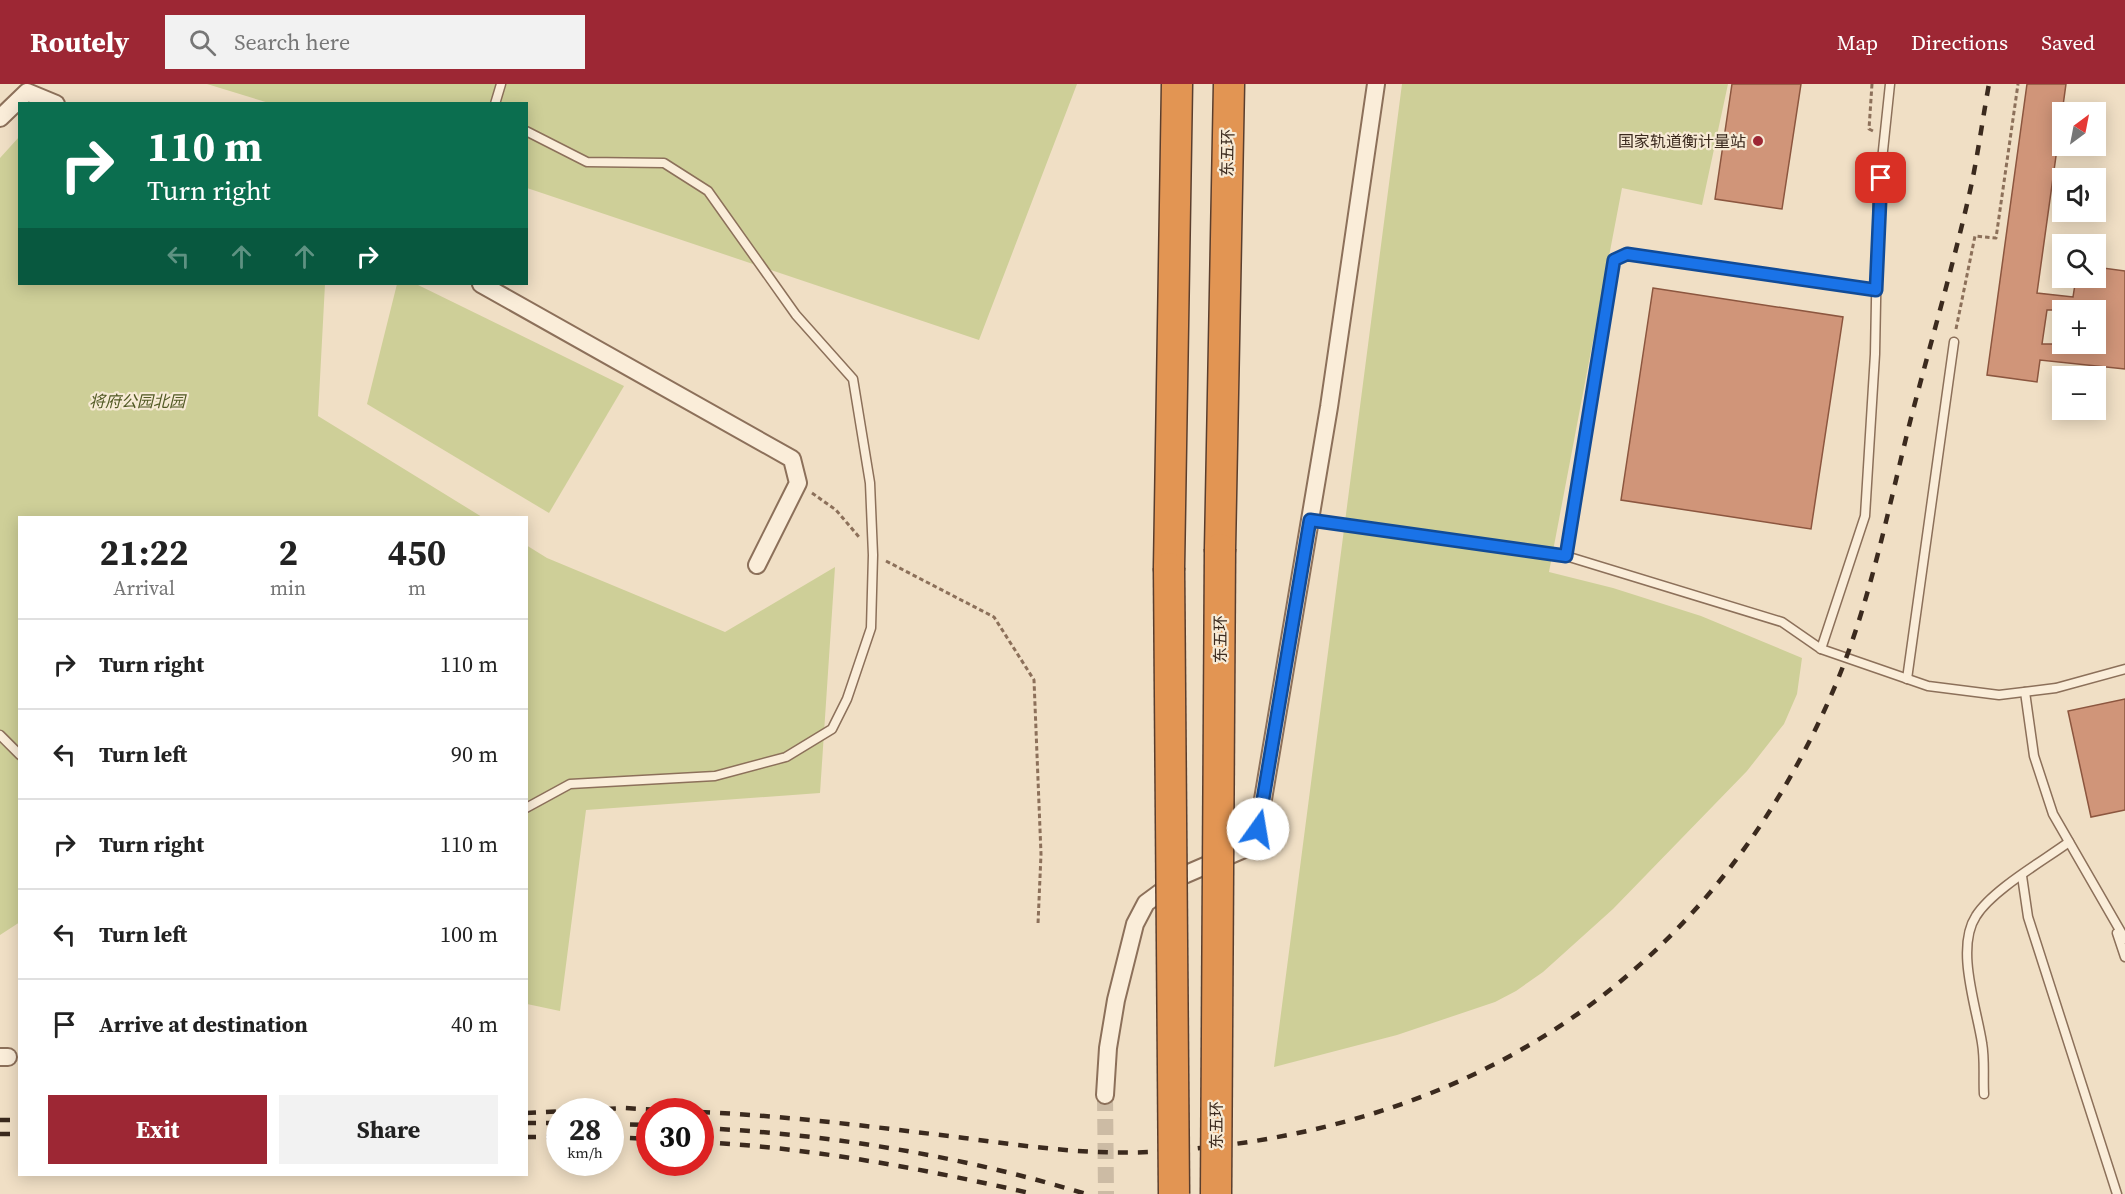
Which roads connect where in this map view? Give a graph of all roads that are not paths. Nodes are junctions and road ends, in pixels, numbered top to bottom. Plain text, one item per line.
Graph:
1 (501, 84) edge
2 (1177, 84) edge
3 (1229, 84) edge
4 (1376, 84) edge
5 (1890, 84) edge
6 (51, 102) edge
7 (496, 102) edge
8 (0, 118) edge
9 (528, 131) edge
10 (483, 285) edge
11 (1876, 290) junction
12 (1954, 342) road end
13 (1310, 520) junction
14 (1566, 556) junction
15 (757, 565) dead end
16 (1821, 649) junction
17 (2125, 669) edge
18 (1906, 679) junction
19 (2025, 692) junction
20 (0, 735) edge
21 (18, 753) edge
22 (528, 807) edge
23 (2069, 842) junction
24 (2022, 876) junction
25 (2113, 918) junction
26 (2125, 939) edge
27 (2125, 957) edge
28 (1984, 1094) dead end
29 (1105, 1095) tunnel mouth
30 (1174, 1194) edge
31 (1216, 1194) edge
32 (2117, 1194) edge

1 - 7 lane
2 - 30 highway, bridge
3 - 31 highway, 东五环, bridge
4 - 13 street
5 - 11 lane
6 - 8 street
9 - 22 lane
10 - 15 street
11 - 14 lane
11 - 16 lane
12 - 18 lane
13 - 14 lane
13 - 29 street
14 - 16 lane
16 - 18 lane
17 - 19 lane
18 - 19 lane
19 - 23 lane
20 - 21 lane
23 - 24 lane
23 - 25 lane
24 - 28 lane
24 - 32 lane
25 - 26 lane
25 - 27 lane

